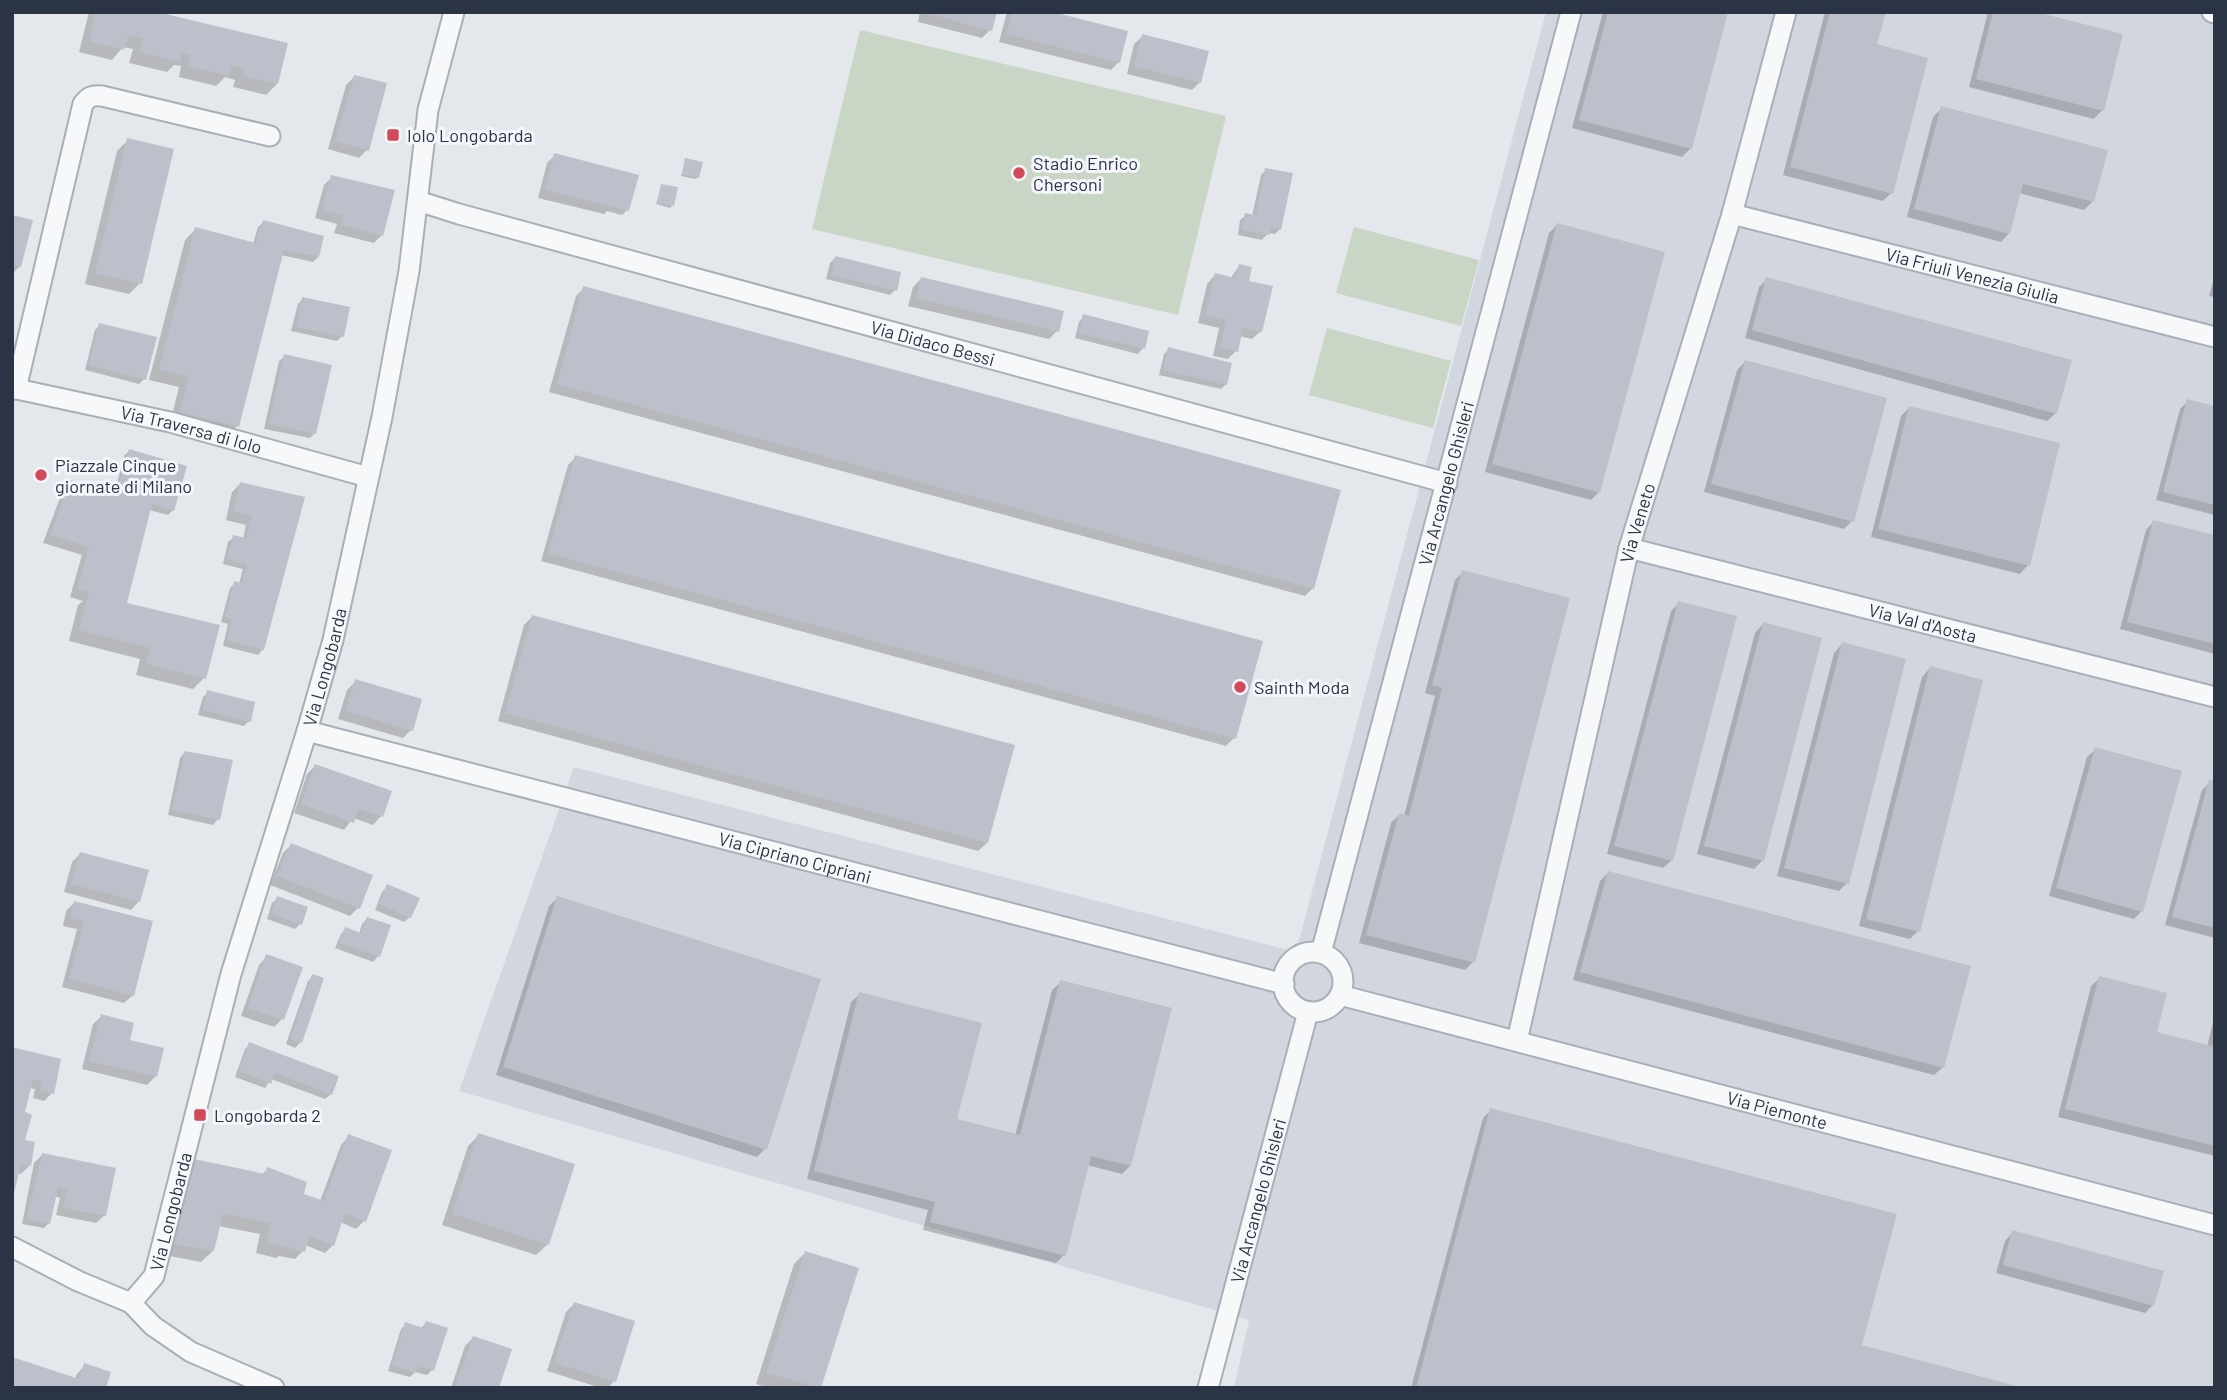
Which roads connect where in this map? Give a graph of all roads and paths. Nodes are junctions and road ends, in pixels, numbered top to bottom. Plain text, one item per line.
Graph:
1 (454, 12) edge
2 (1571, 12) edge
3 (1786, 12) edge
4 (270, 136) dead end
5 (418, 201) junction
6 (1732, 214) junction
7 (2215, 337) edge
8 (14, 388) edge
9 (368, 477) junction
10 (1447, 483) junction
11 (1629, 548) junction
12 (2215, 697) edge
13 (307, 732) junction
14 (1321, 954) junction
15 (1284, 984) junction
16 (1340, 995) junction
17 (1308, 1012) junction
18 (1517, 1041) junction
19 (2215, 1225) edge
20 (12, 1247) edge
21 (131, 1303) junction
22 (274, 1388) edge
23 (1208, 1388) edge

1 - 5 street, Via Longobarda
2 - 10 street, Via Arcangelo Ghisleri
3 - 6 street, Via Veneto
4 - 8 street
5 - 9 street, Via Longobarda
5 - 10 street, Via Didaco Bessi
6 - 7 street, Via Friuli Venezia Giulia
6 - 11 street, Via Veneto
8 - 9 street, Via Traversa di Iolo
9 - 13 street, Via Longobarda
10 - 14 street, Via Arcangelo Ghisleri
11 - 12 street, Via Val d'Aosta
11 - 18 street, Via Veneto
13 - 15 street, Via Cipriano Cipriani
13 - 21 street, Via Longobarda
14 - 15 street
14 - 16 street
15 - 17 street
16 - 17 street
16 - 18 street, Via Piemonte
17 - 23 street, Via Arcangelo Ghisleri
18 - 19 street, Via Piemonte
20 - 21 street
21 - 22 street

